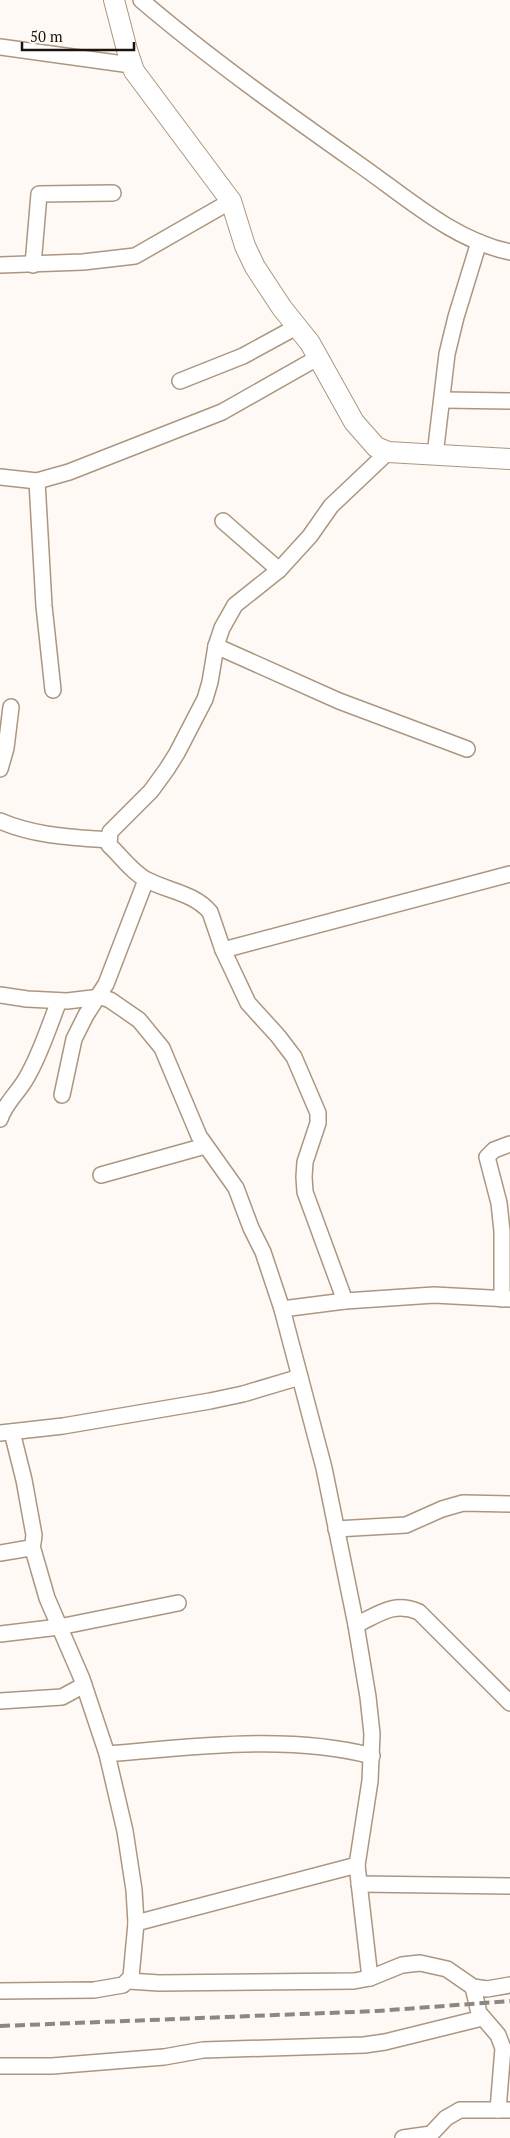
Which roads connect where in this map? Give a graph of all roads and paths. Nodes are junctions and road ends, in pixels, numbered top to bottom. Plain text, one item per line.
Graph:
1 (114, 0) edge
2 (141, 0) edge
3 (0, 47) edge
4 (131, 65) junction
5 (113, 193) dead end
6 (231, 201) junction
7 (479, 242) junction
8 (510, 252) edge
9 (0, 265) edge
10 (33, 265) junction
11 (298, 326) junction
12 (318, 358) junction
13 (180, 381) dead end
14 (443, 400) junction
15 (510, 401) edge
16 (388, 452) junction
17 (435, 455) junction
18 (510, 459) edge
19 (0, 477) edge
20 (37, 481) junction
21 (223, 521) dead end
22 (279, 570) junction
23 (216, 646) junction
24 (54, 690) dead end
25 (11, 707) dead end
26 (467, 749) dead end
27 (0, 770) edge
28 (0, 820) edge
29 (108, 840) junction
30 (510, 874) edge
31 (146, 880) junction
32 (223, 950) junction
33 (0, 995) edge
34 (97, 997) junction
35 (59, 1001) junction
36 (62, 1094) dead end
37 (0, 1119) edge
38 (510, 1144) edge
39 (205, 1146) junction
40 (101, 1175) dead end
41 (506, 1299) edge
42 (345, 1301) junction
43 (282, 1309) junction
44 (300, 1378) junction
45 (6, 1432) edge
46 (510, 1504) edge
47 (336, 1529) junction
48 (32, 1546) junction
49 (0, 1554) edge
50 (178, 1603) dead end
51 (356, 1625) junction
52 (59, 1627) junction
53 (0, 1634) edge
54 (84, 1685) junction
55 (0, 1701) edge
56 (510, 1703) edge
57 (107, 1754) junction
58 (372, 1756) junction
59 (357, 1865) junction
60 (358, 1884) junction
61 (510, 1886) edge
62 (136, 1923) junction
63 (370, 1978) junction
64 (129, 1981) junction
65 (510, 1985) edge
66 (473, 1987) junction
67 (0, 1991) edge
68 (482, 2018) junction
69 (507, 2060) edge
70 (0, 2066) edge
71 (504, 2110) edge
72 (436, 2136) edge
73 (403, 2138) edge

1 - 4 street
2 - 7 street
3 - 4 street
4 - 6 street
5 - 10 street
6 - 10 street
6 - 11 street
7 - 8 street
7 - 14 street
9 - 10 street
11 - 12 street
11 - 13 street
12 - 16 street
12 - 20 street
14 - 15 street
14 - 17 street
16 - 17 street
16 - 22 street
17 - 18 street
19 - 20 street
20 - 24 street
21 - 22 street
22 - 23 street
23 - 26 street
23 - 29 street
25 - 27 street
28 - 29 street
29 - 31 street
30 - 32 street
31 - 32 street
31 - 34 street
32 - 42 street
33 - 35 street
34 - 35 street
34 - 36 street
34 - 39 street
35 - 37 street
38 - 41 street
39 - 40 street
39 - 43 street
41 - 42 street
42 - 43 street
43 - 44 street
44 - 45 street
44 - 47 street
45 - 48 street
46 - 47 street
47 - 51 street
48 - 49 street
48 - 52 street
50 - 52 street
51 - 56 street
51 - 58 street
52 - 53 street
52 - 54 street
54 - 55 street
54 - 57 street
57 - 58 street
57 - 62 street
58 - 59 street
59 - 60 street
59 - 62 street
60 - 61 street
60 - 63 street
62 - 64 street
63 - 64 street
63 - 66 street
64 - 67 street
65 - 66 street
66 - 68 street
68 - 69 street
68 - 70 street
69 - 71 street
71 - 72 street
72 - 73 street

